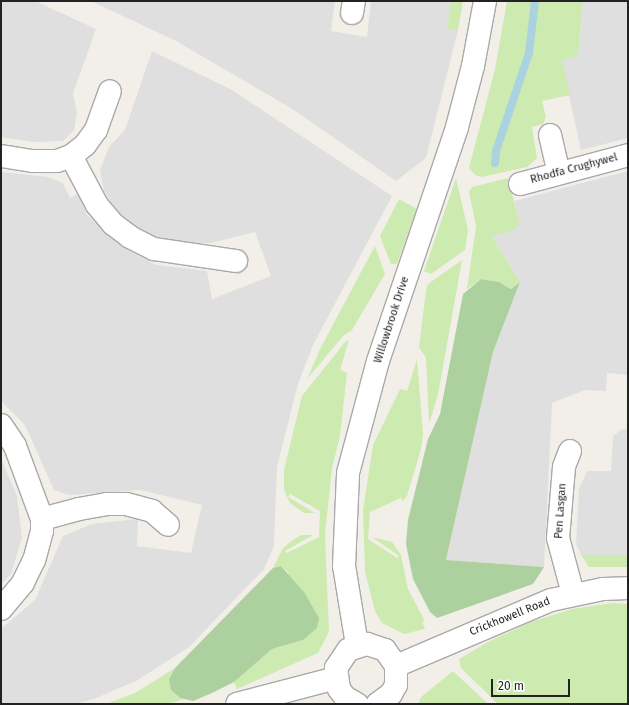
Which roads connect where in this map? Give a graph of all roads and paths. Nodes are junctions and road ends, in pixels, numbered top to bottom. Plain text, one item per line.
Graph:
1 (485, 1) edge
2 (110, 91) dead end
3 (550, 135) dead end
4 (628, 155) edge
5 (1, 156) edge
6 (71, 156) junction
7 (559, 173) junction
8 (520, 184) dead end
9 (236, 261) dead end
10 (1, 425) edge
11 (570, 451) dead end
12 (42, 519) junction
13 (168, 525) dead end
14 (628, 588) edge
15 (574, 594) junction
16 (1, 609) edge
17 (357, 645) junction
18 (396, 666) junction
19 (336, 678) junction
20 (237, 704) edge
21 (357, 704) edge
22 (377, 704) edge

1 - 17 street, Willowbrook Drive
2 - 6 street
3 - 7 street
4 - 7 street, Rhodfa Crughywel
5 - 6 street
6 - 9 street
7 - 8 street, Rhodfa Crughywel
10 - 12 street
11 - 15 street, Pen Lasgan
12 - 13 street
12 - 16 street
14 - 15 street, Crickhowell Road
15 - 18 street, Crickhowell Road
17 - 18 street
17 - 19 street
18 - 22 street
19 - 20 street
19 - 21 street

